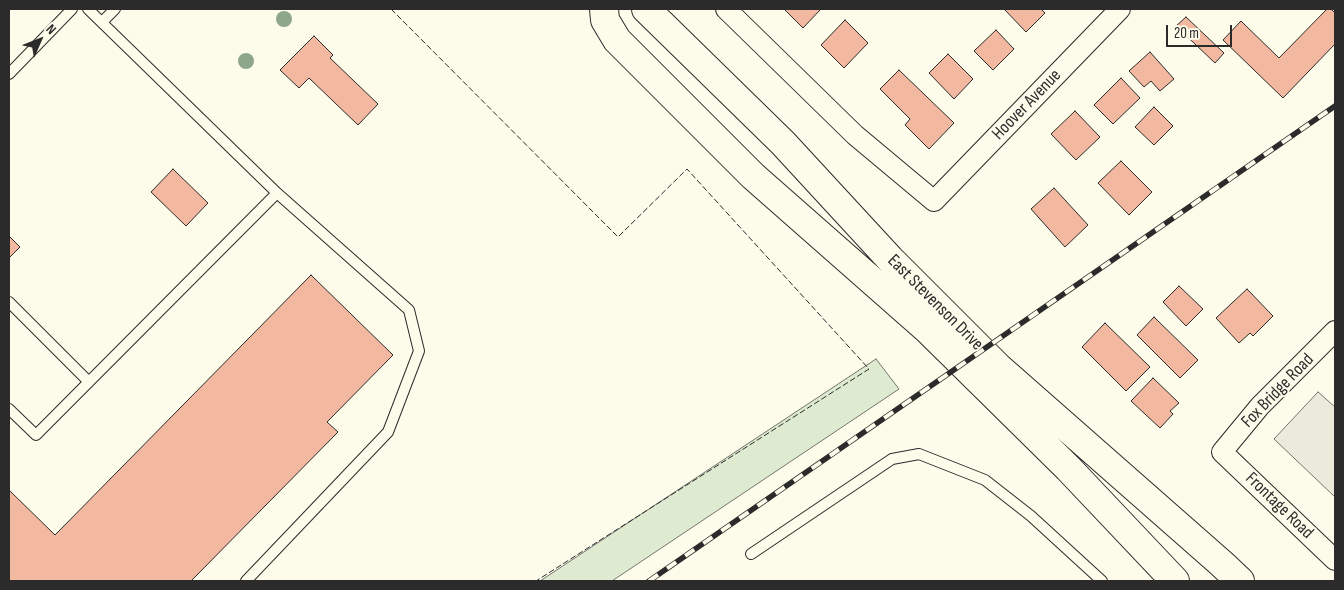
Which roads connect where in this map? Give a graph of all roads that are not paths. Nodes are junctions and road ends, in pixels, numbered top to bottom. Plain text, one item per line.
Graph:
1 (72, 9) edge
2 (88, 9) edge
3 (115, 9) edge
4 (604, 9) edge
5 (646, 9) edge
6 (726, 9) edge
7 (1120, 9) edge
8 (102, 22) junction
9 (9, 74) edge
10 (277, 193) junction
11 (9, 302) edge
12 (1335, 331) edge
13 (89, 382) junction
14 (9, 409) edge
15 (1222, 452) joint
16 (751, 554) dead end
17 (1335, 560) edge
18 (246, 581) edge
19 (1102, 581) edge
20 (1176, 581) edge
21 (1240, 581) edge

1 - 9 lane
2 - 8 lane
3 - 8 lane
4 - 20 main road, East Stevenson Drive
5 - 21 main road, East Stevenson Drive
6 - 7 street, Hoover Avenue
8 - 10 lane
10 - 13 lane
10 - 18 lane
11 - 13 lane
12 - 15 street, Fox Bridge Road
13 - 14 lane
15 - 17 street, Frontage Road
16 - 19 lane

